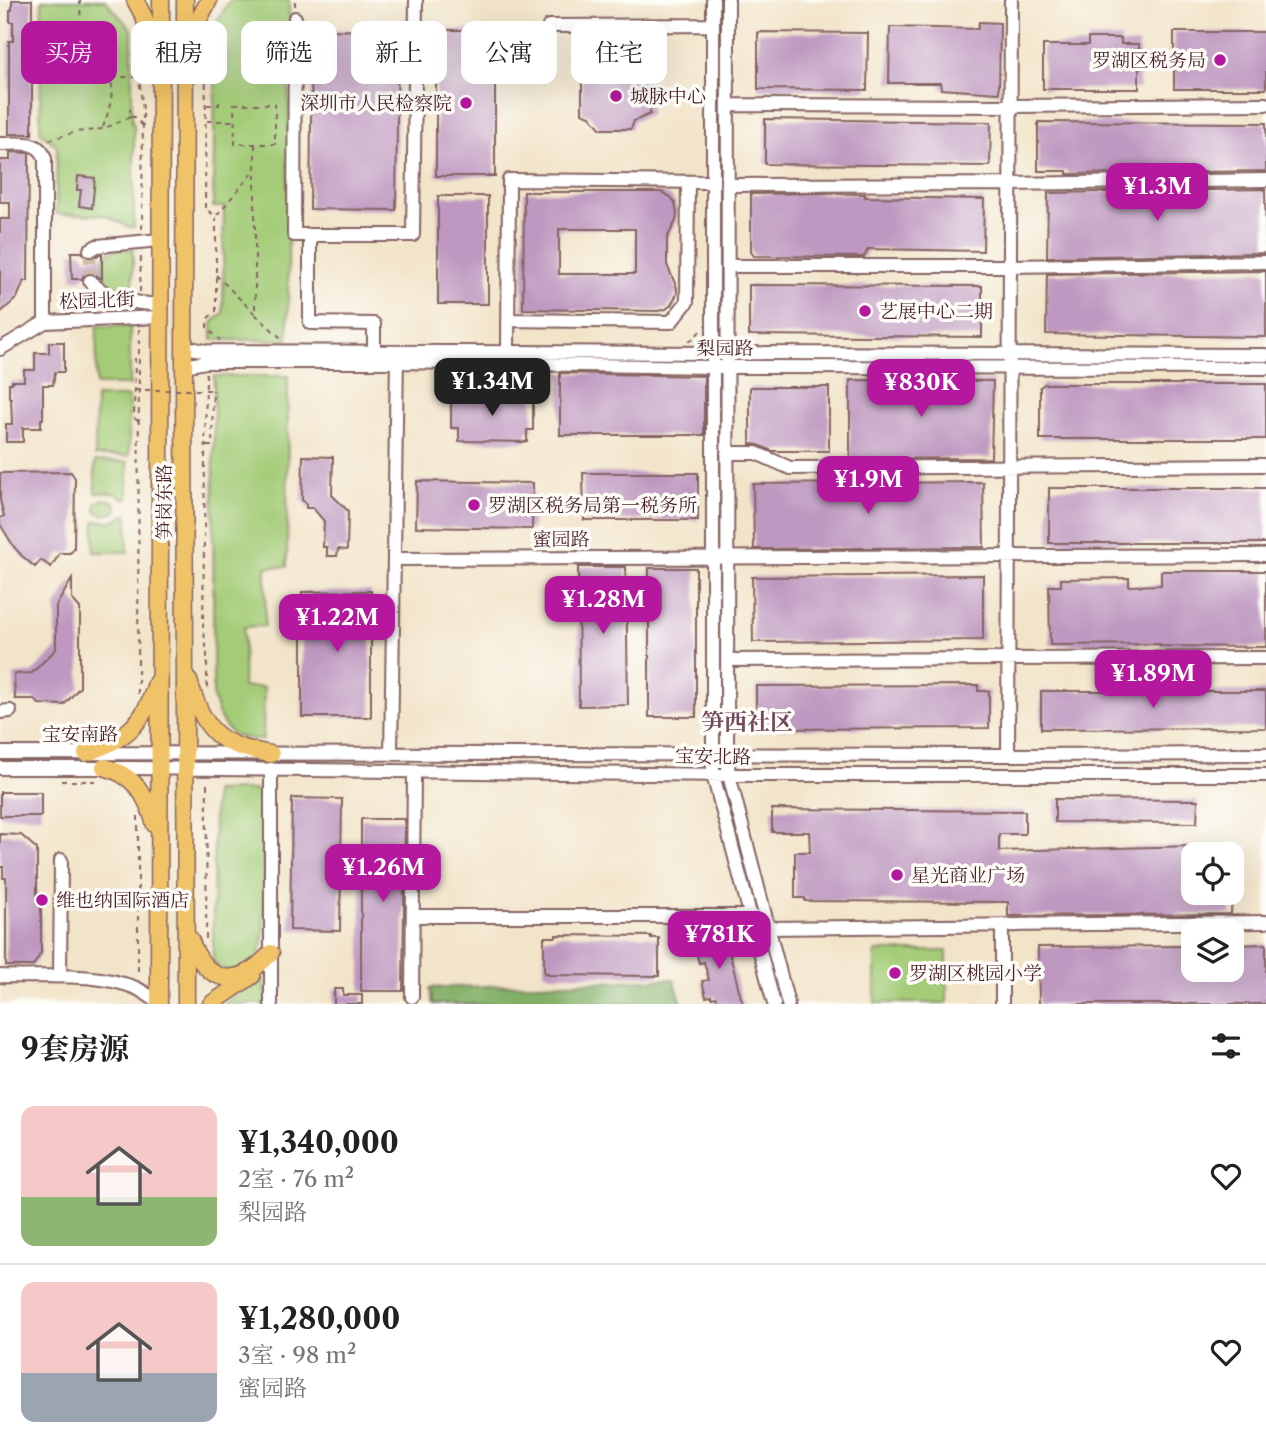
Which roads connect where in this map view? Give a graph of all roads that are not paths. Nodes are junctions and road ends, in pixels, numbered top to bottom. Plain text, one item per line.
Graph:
1 (135, 0) edge
2 (161, 0) edge
3 (185, 0) edge
4 (209, 0) edge
5 (416, 0) edge
6 (713, 0) edge
7 (729, 0) edge
8 (1012, 0) edge
9 (295, 18) dead end
10 (145, 21) edge
11 (161, 21) edge
12 (185, 21) edge
13 (197, 21) edge
14 (713, 25) junction
15 (557, 26) edge
16 (160, 84) edge
17 (185, 84) edge
18 (1266, 104) edge
19 (728, 105) junction
20 (1011, 106) junction
21 (0, 145) edge
22 (1266, 180) edge
23 (688, 181) junction
24 (713, 182) junction
25 (1010, 184) junction
26 (728, 186) junction
27 (310, 235) junction
28 (160, 240) junction
29 (90, 250) dead end
30 (1266, 262) edge
31 (727, 266) junction
32 (1010, 266) junction
33 (90, 281) dead end
34 (160, 311) junction
35 (508, 320) junction
36 (46, 321) junction
37 (185, 347) junction
38 (0, 349) edge
39 (374, 352) junction
40 (508, 352) junction
41 (727, 353) junction
42 (712, 354) junction
43 (1010, 354) junction
44 (1266, 355) edge
45 (397, 357) junction
46 (184, 366) junction
47 (727, 367) junction
48 (712, 368) junction
49 (1010, 368) junction
50 (1266, 368) edge
51 (727, 453) junction
52 (1008, 465) junction
53 (1266, 465) edge
54 (1266, 555) edge
55 (1009, 556) junction
56 (727, 557) junction
57 (713, 558) junction
58 (395, 559) junction
59 (1266, 658) edge
60 (727, 660) junction
61 (1008, 660) junction
62 (160, 667) junction
63 (185, 668) junction
64 (0, 753) edge
65 (86, 753) junction
66 (391, 754) junction
67 (713, 754) junction
68 (1266, 754) edge
69 (727, 755) junction
70 (1008, 755) junction
71 (160, 761) junction
72 (185, 761) junction
73 (271, 761) junction
74 (0, 768) edge
75 (414, 772) junction
76 (103, 774) junction
77 (713, 775) junction
78 (730, 775) junction
79 (1266, 775) edge
80 (159, 837) junction
81 (61, 860) dead end
82 (413, 916) junction
83 (752, 916) junction
84 (1266, 922) edge
85 (1002, 925) junction
86 (769, 928) junction
87 (186, 929) junction
88 (271, 953) junction
89 (0, 976) edge
90 (61, 976) junction
91 (412, 997) dead end
92 (159, 1003) edge
93 (186, 1004) edge
94 (211, 1004) edge
95 (271, 1004) edge
96 (774, 1004) edge
97 (788, 1004) edge
98 (1002, 1004) edge

1 - 10 main road
2 - 11 main road, 笋岗东路
3 - 12 main road, 笋岗东路
4 - 13 main road
5 - 27 street
6 - 14 street
7 - 19 street
8 - 20 street
9 - 27 street
14 - 15 street
14 - 24 street
16 - 28 main road, 笋岗东路
17 - 37 main road, 笋岗东路
18 - 20 street
19 - 20 street
19 - 26 street
20 - 25 street
21 - 36 street
22 - 25 street
23 - 24 street
23 - 35 street
23 - 35 street
24 - 42 street
25 - 26 street
25 - 32 street
26 - 31 street
27 - 39 street
28 - 29 street
28 - 34 main road, 笋岗东路
30 - 32 street
31 - 32 street
31 - 41 street
32 - 43 street
33 - 34 street
34 - 36 street, 松园北街
34 - 62 main road, 笋岗东路
35 - 40 street
36 - 38 street, 松园北街
37 - 39 street, 梨园路
37 - 46 main road, 笋岗东路
39 - 45 street, 梨园路
40 - 42 street, 梨园路
40 - 45 street, 梨园路
41 - 42 street, 梨园路
41 - 43 street, 梨园路
41 - 47 street
42 - 48 street
43 - 44 street, 梨园路
43 - 49 street
45 - 46 street, 梨园路
45 - 48 street, 梨园路
45 - 58 street
46 - 63 main road, 笋岗东路
47 - 48 street, 梨园路
47 - 49 street, 梨园路
47 - 51 street
48 - 57 street
49 - 50 street, 梨园路
49 - 52 street
51 - 52 street
51 - 56 street
52 - 53 street
52 - 55 street
54 - 55 street, 蜜园路
55 - 56 street, 蜜园路
55 - 61 street
56 - 57 street, 蜜园路
56 - 60 street
57 - 58 street, 蜜园路
57 - 67 street
58 - 66 street
59 - 61 street
60 - 61 street
60 - 69 street
61 - 70 street
62 - 65 main road
62 - 71 main road, 笋岗东路
63 - 72 main road, 笋岗东路
63 - 73 main road
64 - 65 street, 宝安南路
65 - 71 street, 宝安南路
66 - 67 street, 宝安北路
66 - 73 street, 宝安北路
67 - 69 street, 宝安北路
67 - 77 street
68 - 70 street, 宝安北路
69 - 70 street, 宝安北路
69 - 78 street
71 - 72 street, 宝安北路
71 - 76 street, 宝安南路
71 - 80 main road, 笋岗东路
72 - 73 street, 宝安北路
72 - 87 main road, 笋岗东路
73 - 75 street, 宝安北路
73 - 88 street
74 - 76 street, 宝安南路
75 - 77 street, 宝安北路
75 - 82 street
76 - 80 main road
77 - 78 street, 宝安北路
77 - 83 street
78 - 79 street, 宝安北路
78 - 86 street
80 - 92 main road, 笋岗东路
81 - 90 street
82 - 83 street
82 - 91 street
83 - 96 street
84 - 85 street
85 - 86 street
85 - 98 street
86 - 97 street
87 - 88 main road
87 - 93 main road, 笋岗东路
88 - 94 main road
88 - 95 street
89 - 90 street
90 - 92 street

